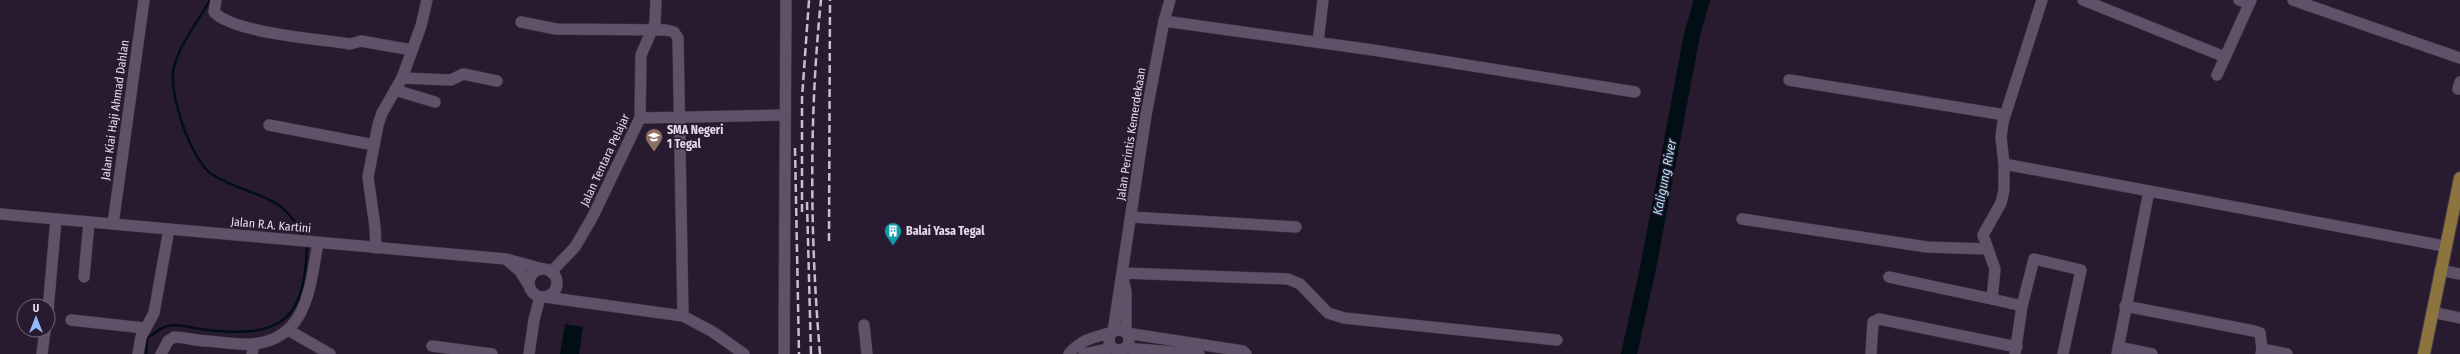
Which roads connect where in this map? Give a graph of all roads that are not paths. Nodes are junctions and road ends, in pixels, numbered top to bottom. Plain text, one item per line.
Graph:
1 (144, 0) edge
2 (216, 0) edge
3 (427, 0) edge
4 (656, 0) edge
5 (786, 0) edge
6 (1170, 0) edge
7 (1323, 0) edge
8 (2042, 0) edge
9 (2083, 0) edge
10 (2293, 0) edge
11 (2246, 1) edge
12 (1164, 21) junction
13 (521, 22) dead end
14 (651, 30) junction
15 (1318, 42) junction
16 (412, 50) junction
17 (2225, 57) junction
18 (2460, 58) edge
19 (2217, 75) dead end
20 (402, 78) junction
21 (497, 80) dead end
22 (1789, 80) dead end
23 (395, 90) junction
24 (1635, 92) dead end
25 (435, 102) dead end
26 (2005, 115) junction
27 (784, 116) junction
28 (640, 118) junction
29 (680, 118) junction
30 (269, 125) dead end
31 (374, 145) junction
32 (2004, 164) junction
33 (2460, 178) edge
34 (2149, 191) junction
35 (0, 216) edge
36 (1131, 217) junction
37 (56, 219) junction
38 (1742, 219) dead end
39 (89, 222) junction
40 (113, 224) junction
41 (1296, 227) dead end
42 (169, 229) junction
43 (316, 242) junction
44 (2444, 246) junction
45 (376, 248) junction
46 (1987, 249) junction
47 (506, 259) junction
48 (2440, 270) junction
49 (550, 272) junction
50 (1123, 273) junction
51 (2460, 274) edge
52 (1889, 277) dead end
53 (84, 278) dead end
54 (528, 284) junction
55 (542, 297) junction
56 (49, 298) edge
57 (1992, 299) junction
58 (582, 304) junction
59 (2022, 306) junction
60 (2125, 306) junction
61 (2432, 312) junction
62 (683, 316) junction
63 (2460, 318) edge
64 (70, 320) dead end
65 (864, 326) dead end
66 (144, 328) junction
67 (288, 330) junction
68 (1113, 332) junction
69 (1126, 332) junction
70 (44, 338) edge
71 (1557, 340) dead end
72 (432, 346) dead end
73 (1111, 348) junction
74 (1125, 348) junction
75 (253, 349) edge
76 (2016, 350) edge
77 (2117, 350) edge
78 (2262, 351) edge
79 (1874, 353) edge
80 (42, 354) edge
81 (138, 354) edge
82 (161, 354) edge
83 (330, 354) edge
84 (492, 354) edge
85 (529, 354) edge
86 (744, 354) edge
87 (784, 354) edge
88 (867, 354) edge
89 (1070, 354) edge
90 (1084, 354) edge
91 (1199, 354) edge
92 (1246, 354) edge
93 (2063, 354) edge
94 (2152, 354) edge
95 (2287, 354) edge
96 (2424, 354) edge

1 - 40 street, Jalan Kiai Haji Ahmad Dahlan
2 - 16 street
3 - 16 street
4 - 14 street, Jalan Tentara Pelajar
5 - 27 street
6 - 12 street, Jalan Perintis Kemerdekaan
7 - 15 street
8 - 26 street
9 - 17 street
10 - 18 street
11 - 17 street
12 - 15 street
12 - 36 street, Jalan Perintis Kemerdekaan
13 - 14 street
14 - 28 street, Jalan Tentara Pelajar
14 - 29 street
15 - 24 street
16 - 20 street
17 - 19 street
20 - 21 street
20 - 23 street
22 - 26 street
23 - 25 street
23 - 31 street
26 - 32 street
27 - 29 street
27 - 87 street
28 - 29 street
28 - 49 street, Jalan Tentara Pelajar
29 - 62 street
30 - 31 street
31 - 45 street
32 - 34 street
32 - 46 street
33 - 44 main road
34 - 44 street
34 - 60 street
35 - 37 street, Jalan R.A. Kartini
36 - 41 street
36 - 50 street, Jalan Perintis Kemerdekaan
37 - 39 street, Jalan R.A. Kartini
37 - 56 street
38 - 46 street
39 - 40 street, Jalan R.A. Kartini
39 - 53 street
40 - 42 street, Jalan R.A. Kartini
42 - 43 street, Jalan R.A. Kartini
42 - 66 street
43 - 45 street, Jalan R.A. Kartini
43 - 67 street
44 - 48 main road
45 - 47 street, Jalan R.A. Kartini
46 - 57 street
47 - 49 street, Jalan R.A. Kartini
47 - 54 street
48 - 51 street
48 - 61 main road
49 - 54 street
49 - 55 street
49 - 58 street
50 - 68 street, Jalan Perintis Kemerdekaan
50 - 69 street, Jalan Perintis Kemerdekaan
50 - 71 street
52 - 57 street
54 - 55 street
55 - 58 street
55 - 85 street
57 - 59 street
58 - 62 street
59 - 76 street
59 - 93 street
60 - 77 street
60 - 78 street
61 - 63 street
61 - 96 main road
62 - 86 street
64 - 66 street
65 - 88 street
66 - 81 street
67 - 75 street
67 - 83 street
68 - 69 street
68 - 73 street, Jalan Perintis Kemerdekaan
68 - 89 street
69 - 74 street, Jalan Perintis Kemerdekaan
69 - 92 street
70 - 80 street
72 - 84 street
73 - 74 street
73 - 90 street
74 - 91 street
75 - 82 street
76 - 79 street
77 - 94 street
78 - 95 street

